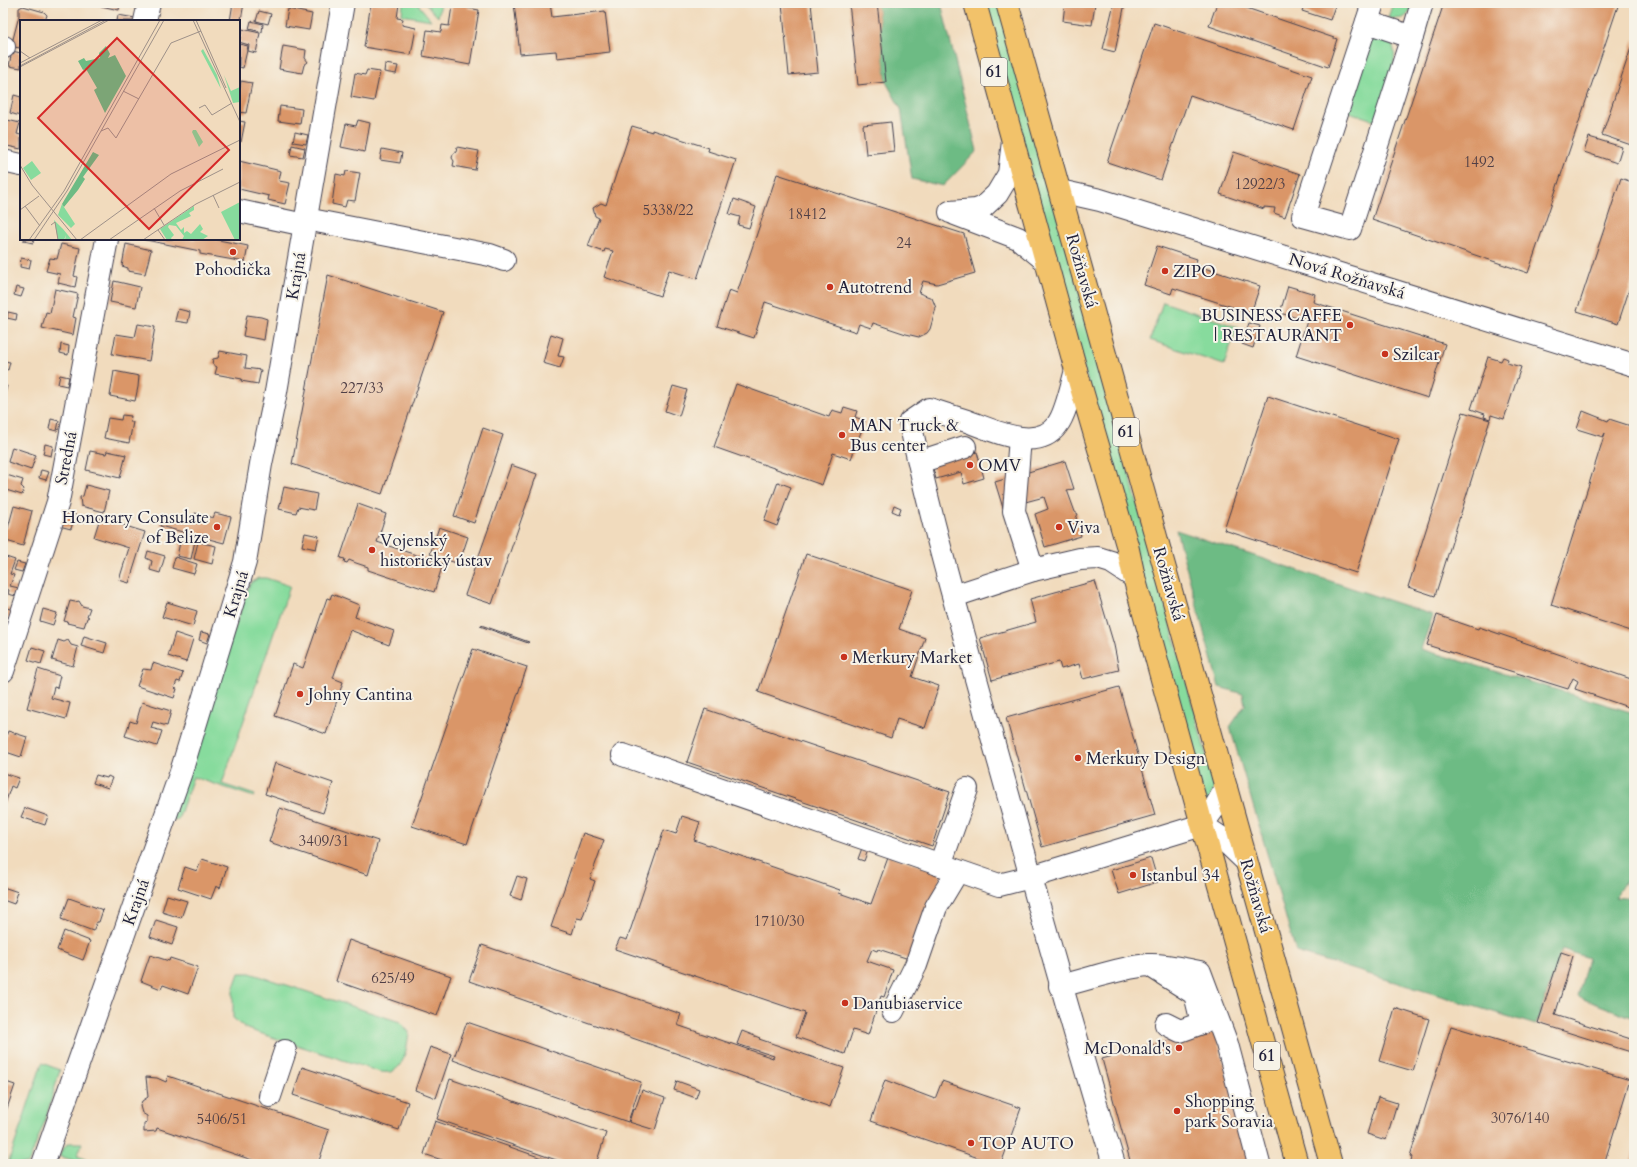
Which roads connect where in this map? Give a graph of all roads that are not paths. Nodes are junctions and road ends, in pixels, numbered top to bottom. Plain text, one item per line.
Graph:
1 (148, 3) edge
2 (343, 3) edge
3 (974, 3) edge
4 (1007, 3) edge
5 (1422, 3) edge
6 (1370, 12) edge
7 (145, 20) edge
8 (1412, 37) junction
9 (1013, 141) junction
10 (3, 161) edge
11 (20, 165) edge
12 (1060, 192) junction
13 (240, 211) edge
14 (305, 222) junction
15 (107, 240) edge
16 (504, 260) dead end
17 (1046, 261) junction
18 (1634, 365) edge
19 (1076, 370) junction
20 (1020, 438) junction
21 (965, 447) dead end
22 (918, 462) junction
23 (1033, 570) junction
24 (1134, 577) junction
25 (954, 596) junction
26 (3, 671) edge
27 (623, 755) dead end
28 (1226, 788) junction
29 (968, 789) dead end
30 (1202, 825) junction
31 (1246, 861) junction
32 (949, 868) junction
33 (1031, 877) junction
34 (1149, 965) junction
35 (1060, 986) junction
36 (893, 1011) dead end
37 (1166, 1024) dead end
38 (284, 1051) dead end
39 (270, 1096) dead end
40 (43, 1164) edge
41 (1114, 1164) edge
42 (1259, 1164) edge
43 (1297, 1164) edge
44 (1331, 1164) edge

1 - 7 street
2 - 14 street, Krajná
3 - 9 main road, Rožňavská / 61
4 - 12 main road, Rožňavská / 61
5 - 8 street
6 - 8 street
6 - 8 street
9 - 17 main road, Rožňavská / 61
9 - 17 street
10 - 11 street
12 - 18 street, Nová Rožňavská
12 - 28 main road, Rožňavská / 61
13 - 14 street
14 - 16 street
14 - 40 street, Krajná
15 - 26 street, Stredná
17 - 19 main road, Rožňavská / 61
19 - 20 street
19 - 24 main road, Rožňavská / 61
20 - 22 street
20 - 23 street
21 - 22 street
22 - 25 street
23 - 24 street
23 - 25 street
24 - 30 main road, Rožňavská / 61
25 - 33 street
27 - 32 street
28 - 30 street
28 - 31 main road, Rožňavská / 61
29 - 32 street
30 - 31 street
30 - 33 street
30 - 43 main road, Rožňavská / 61
31 - 44 main road, Rožňavská / 61
32 - 33 street
32 - 36 street
33 - 35 street
34 - 35 street
34 - 37 street
34 - 42 street
35 - 41 street
38 - 39 street

